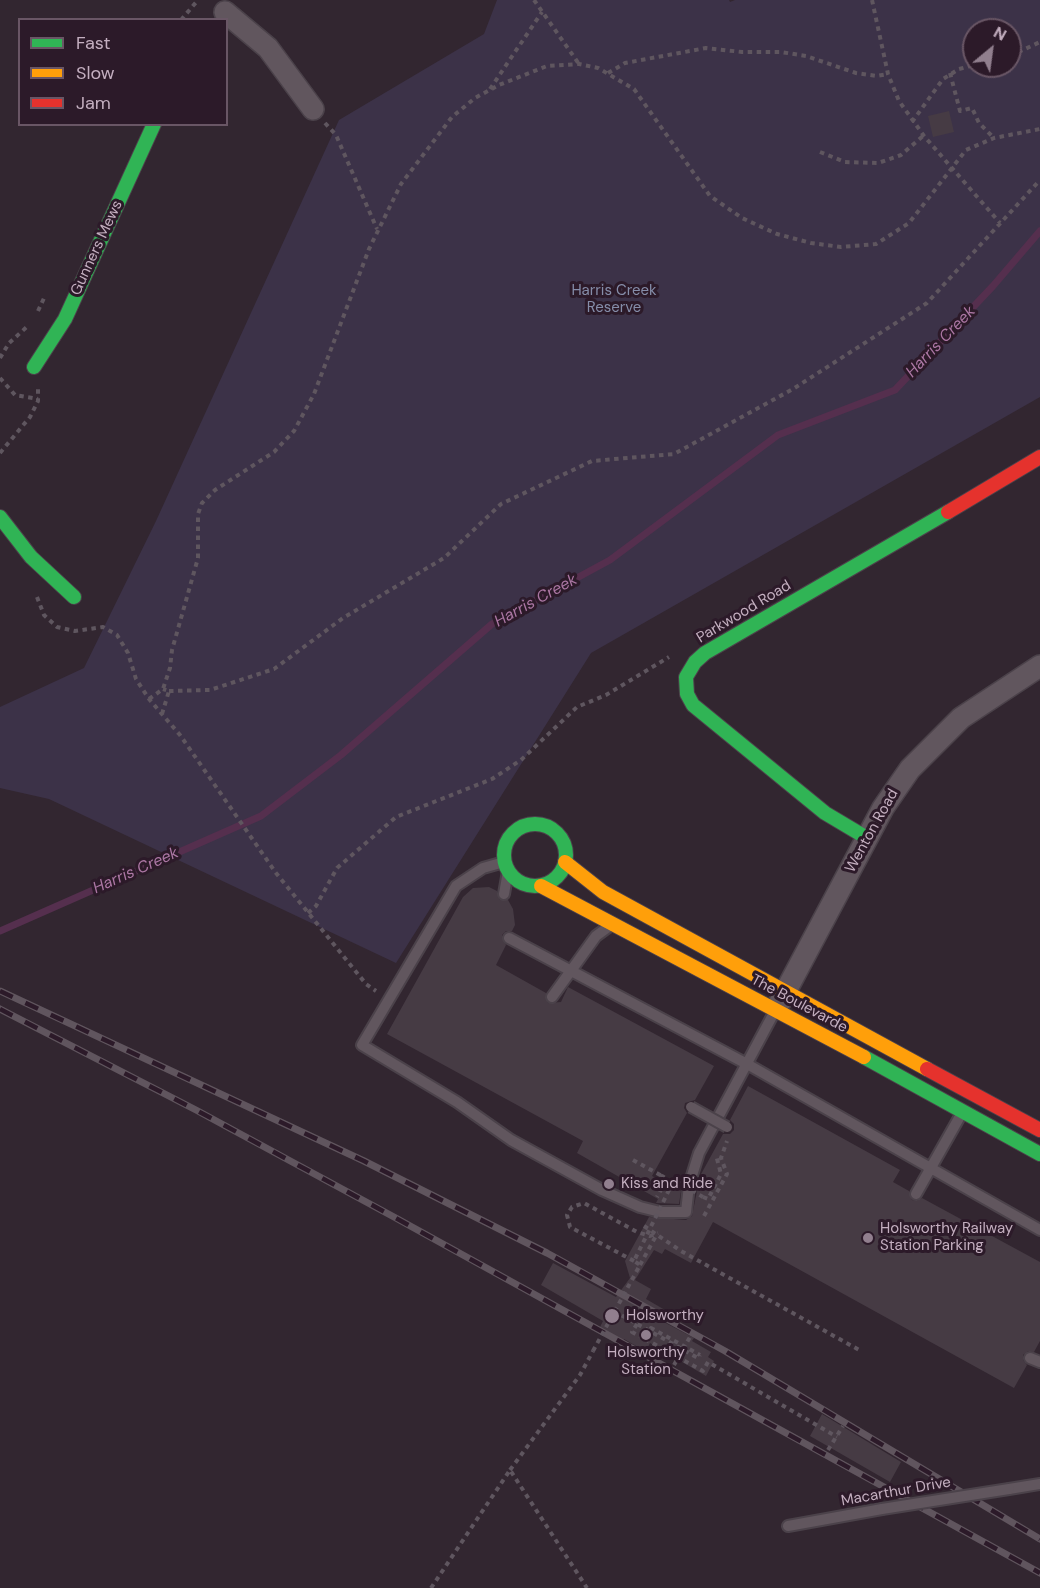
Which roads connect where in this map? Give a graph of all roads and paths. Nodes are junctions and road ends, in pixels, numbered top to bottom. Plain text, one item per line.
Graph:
1 (198, 0) edge
2 (534, 0) edge
3 (872, 0) edge
4 (227, 11) edge
5 (542, 12) junction
6 (183, 18) edge
7 (1040, 42) edge
8 (1022, 51) edge
9 (579, 64) junction
10 (962, 70) edge
11 (608, 73) junction
12 (888, 74) junction
13 (950, 74) junction
14 (489, 90) junction
15 (313, 109) joint
16 (912, 122) junction
17 (153, 126) edge
18 (1040, 129) edge
19 (924, 136) junction
20 (994, 138) junction
21 (820, 152) dead end
22 (952, 167) junction
23 (1040, 180) edge
24 (1000, 223) junction
25 (378, 230) junction
26 (46, 294) dead end
27 (0, 358) edge
28 (34, 367) joint
29 (0, 378) edge
30 (38, 399) junction
31 (0, 453) edge
32 (1040, 457) edge
33 (0, 517) edge
34 (74, 597) dead end
35 (92, 627) dead end
36 (705, 653) junction
37 (1040, 666) edge
38 (163, 689) junction
39 (169, 691) junction
40 (149, 699) junction
41 (162, 714) junction
42 (867, 838) junction
43 (565, 862) junction
44 (506, 867) junction
45 (541, 886) junction
46 (504, 894) dead end
47 (308, 913) junction
48 (614, 923) junction
49 (509, 938) dead end
50 (573, 970) junction
51 (552, 997) dead end
52 (388, 1000) junction
53 (781, 1000) junction
54 (747, 1064) junction
55 (974, 1093) junction
56 (691, 1107) dead end
57 (963, 1111) junction
58 (727, 1127) dead end
59 (1040, 1130) edge
60 (1040, 1154) edge
61 (633, 1160) dead end
62 (930, 1168) junction
63 (662, 1175) junction
64 (674, 1180) junction
65 (916, 1194) dead end
66 (646, 1197) dead end
67 (704, 1216) dead end
68 (643, 1225) dead end
69 (1040, 1230) edge
70 (658, 1233) junction
71 (634, 1261) junction
72 (640, 1265) junction
73 (614, 1311) junction
74 (639, 1325) junction
75 (690, 1337) dead end
76 (645, 1339) junction
77 (683, 1349) junction
78 (861, 1351) dead end
79 (674, 1365) dead end
80 (843, 1426) dead end
81 (837, 1437) junction
82 (828, 1450) dead end
83 (510, 1470) junction
84 (1040, 1484) edge
85 (788, 1526) dead end
86 (431, 1588) edge
87 (587, 1588) edge

1 - 6 path
2 - 5 path
3 - 12 path
4 - 15 street
5 - 9 path
5 - 14 path
7 - 8 path
9 - 11 path
9 - 14 path
10 - 13 path
11 - 12 path
11 - 22 path
12 - 16 path
13 - 16 path
13 - 20 path
14 - 25 path
15 - 25 path
16 - 19 path
17 - 28 street, Gunners Mews
18 - 20 path
19 - 21 path
19 - 22 path
20 - 22 path
22 - 24 path
23 - 24 path
24 - 39 path
25 - 38 path
26 - 27 path
28 - 30 path
29 - 30 path
30 - 31 path
32 - 36 street, Parkwood Road
33 - 34 street
35 - 40 path
36 - 42 street, Parkwood Road
36 - 47 path
37 - 42 street, Wenton Road
38 - 39 path
38 - 40 path
39 - 41 path
40 - 41 path
41 - 47 path
42 - 53 street, Wenton Road
43 - 44 street
43 - 45 street
43 - 53 street, The Boulevarde
44 - 45 street
44 - 46 lane
44 - 52 lane
45 - 48 street, The Boulevarde
47 - 52 path
48 - 50 lane
48 - 53 street, The Boulevarde
49 - 50 lane
50 - 51 lane
50 - 54 lane
52 - 54 lane
53 - 54 lane
53 - 55 street, The Boulevarde
53 - 57 street, The Boulevarde
54 - 62 lane
55 - 57 lane
55 - 59 street, The Boulevarde
56 - 58 lane, bridge
57 - 60 street, The Boulevarde
57 - 62 lane
61 - 63 path
62 - 65 lane
62 - 69 lane
63 - 64 path
63 - 66 path
64 - 67 path, bridge
64 - 71 path, bridge
68 - 70 path
70 - 71 path, bridge
70 - 72 path
70 - 78 path
71 - 72 path, bridge
72 - 73 path, bridge
73 - 74 path
73 - 83 path, bridge
74 - 76 path, bridge
74 - 77 path
75 - 77 path
76 - 77 path, bridge
76 - 81 path
77 - 79 path
80 - 81 path
81 - 82 path
83 - 86 path
83 - 87 path
84 - 85 lane, Macarthur Drive, bridge

